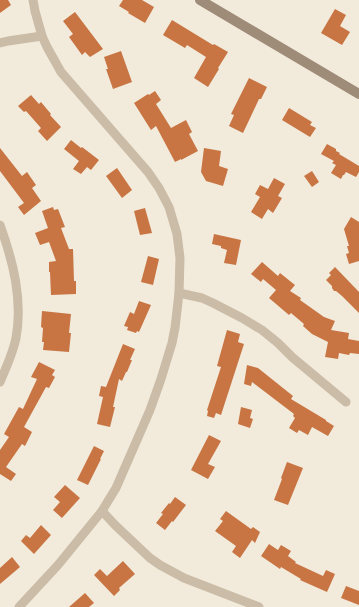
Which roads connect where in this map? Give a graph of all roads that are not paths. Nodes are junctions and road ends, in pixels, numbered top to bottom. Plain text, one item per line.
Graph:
1 (33, 0) edge
2 (200, 0) edge
3 (42, 36) junction
4 (0, 43) edge
5 (359, 94) edge
6 (0, 225) edge
7 (179, 293) junction
8 (0, 382) edge
9 (346, 402) dead end
10 (102, 511) junction
11 (19, 607) edge
12 (259, 607) edge

1 - 3 street
2 - 5 street
3 - 4 street
3 - 7 street
6 - 8 street
7 - 9 street
7 - 10 street
10 - 11 street
10 - 12 street

